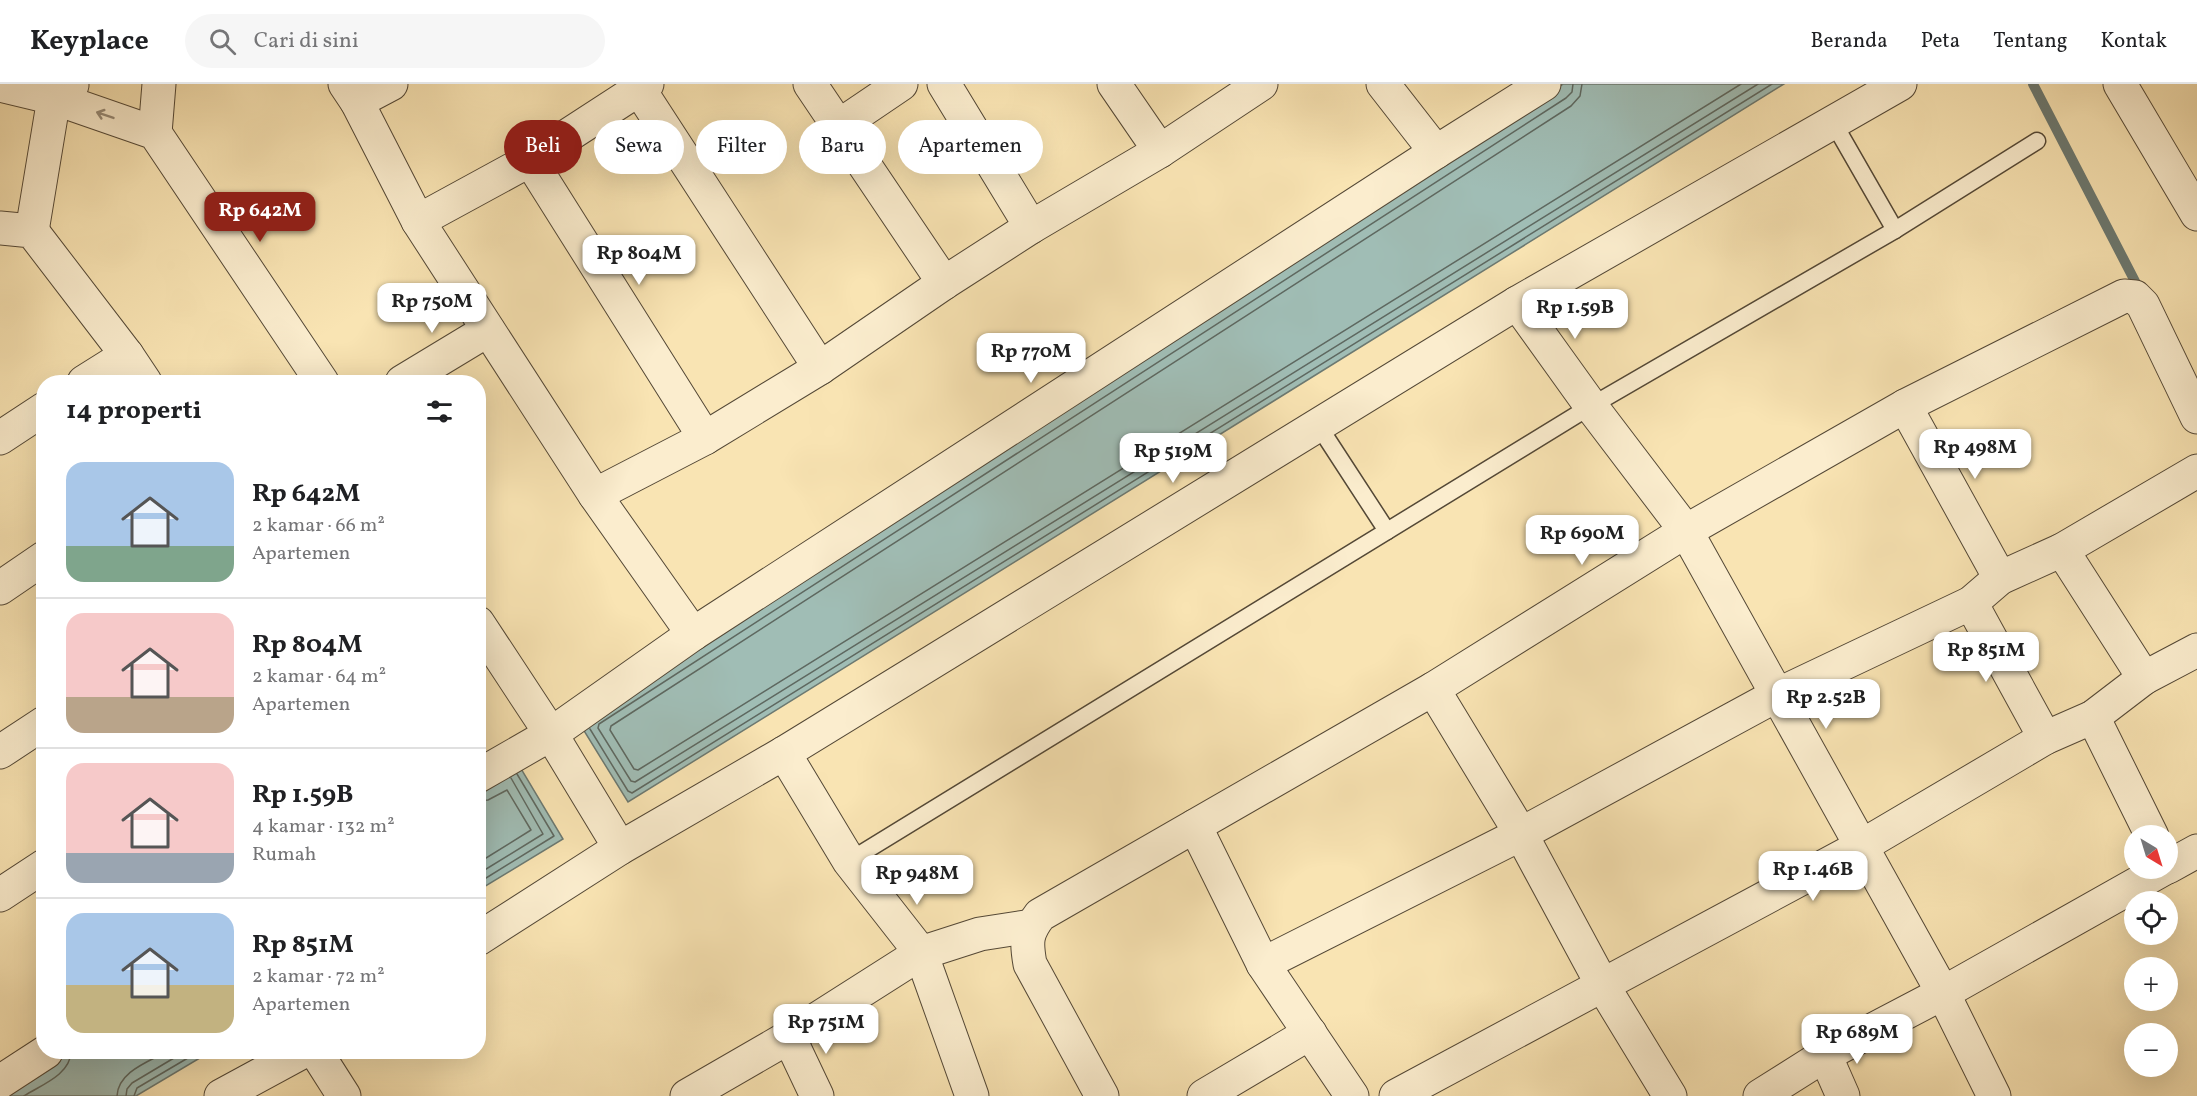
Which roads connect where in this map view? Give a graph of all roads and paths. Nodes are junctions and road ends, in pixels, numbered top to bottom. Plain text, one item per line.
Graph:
1 (159, 84) edge
2 (391, 84) edge
3 (810, 84) edge
4 (901, 84) edge
5 (944, 84) edge
6 (1114, 84) edge
7 (1260, 84) edge
8 (1383, 84) edge
9 (1544, 84) edge
10 (1900, 84) edge
11 (0, 85) edge
12 (2122, 85) edge
13 (643, 87) edge
14 (64, 91) edge
15 (351, 93) edge
16 (835, 120) edge
17 (848, 120) edge
18 (1833, 122) junction
19 (582, 126) edge
20 (155, 133) junction
21 (2037, 141) dead end
22 (1160, 150) junction
23 (1436, 152) junction
24 (504, 174) edge
25 (539, 174) edge
26 (871, 174) edge
27 (2197, 214) edge
28 (418, 221) junction
29 (1031, 227) junction
30 (0, 228) edge
31 (1895, 230) junction
32 (32, 231) junction
33 (0, 249) edge
34 (944, 283) junction
35 (1517, 303) junction
36 (488, 330) junction
37 (127, 355) junction
38 (820, 368) junction
39 (95, 375) edge
40 (141, 375) edge
41 (317, 375) edge
42 (414, 375) edge
43 (1591, 406) junction
44 (1905, 406) junction
45 (36, 414) edge
46 (2197, 417) edge
47 (1318, 425) junction
48 (0, 438) edge
49 (705, 438) junction
50 (2197, 471) edge
51 (595, 495) junction
52 (1387, 531) junction
53 (1686, 531) junction
54 (2062, 550) junction
55 (36, 563) edge
56 (2000, 578) junction
57 (0, 588) edge
58 (1971, 603) junction
59 (486, 634) edge
60 (693, 634) junction
61 (2197, 650) edge
62 (2144, 678) junction
63 (1433, 689) junction
64 (1777, 695) junction
65 (2094, 717) junction
66 (36, 728) edge
67 (550, 734) junction
68 (2046, 738) junction
69 (0, 752) edge
70 (784, 753) junction
71 (486, 771) edge
72 (2147, 825) edge
73 (1195, 826) junction
74 (1521, 834) junction
75 (1860, 847) junction
76 (620, 848) junction
77 (849, 861) junction
78 (2180, 861) edge
79 (36, 871) edge
80 (0, 895) edge
81 (1032, 926) junction
82 (486, 934) edge
83 (921, 953) junction
84 (1263, 964) junction
85 (1603, 986) junction
86 (1943, 993) junction
87 (1310, 1033) junction
88 (789, 1037) junction
89 (1825, 1055) junction
90 (36, 1059) edge
91 (289, 1059) edge
92 (320, 1059) edge
93 (0, 1082) edge
94 (221, 1096) edge
95 (344, 1096) edge
96 (687, 1096) edge
97 (817, 1096) edge
98 (972, 1096) edge
99 (1102, 1096) edge
100 (1204, 1096) edge
101 (1353, 1096) edge
102 (1396, 1096) edge
103 (1670, 1096) edge
104 (1760, 1096) edge
105 (1843, 1096) edge
106 (1994, 1096) edge

1 - 20 street
2 - 15 street
3 - 16 street
4 - 17 street
5 - 29 street
6 - 22 street
7 - 22 street
8 - 23 street
9 - 23 street
10 - 18 street
11 - 14 street
12 - 27 street
13 - 19 street
13 - 38 street
20 -> 14 street
14 - 32 street
15 - 28 street
18 - 31 lane
18 - 35 street
20 - 41 street
21 - 31 lane
22 - 29 street
23 - 60 street
24 - 28 street
25 - 49 street
26 - 34 street
28 - 36 street
29 - 34 street
30 - 32 street
31 - 43 lane
32 - 33 street
32 - 37 street
34 - 38 street
35 - 43 street
35 - 47 street
36 - 42 street
36 - 51 street
37 - 39 street
37 - 40 street
38 - 49 street
43 - 52 lane
43 - 53 street
44 - 46 street
44 - 53 street
44 - 56 street
45 - 48 street
47 - 52 lane
47 - 70 street
49 - 51 street
50 - 54 street
51 - 60 street
52 - 77 lane
53 - 63 street
53 - 64 street
54 - 56 street
54 - 62 street
55 - 57 street
56 - 58 street
58 - 64 street
58 - 68 street
59 - 67 street
60 - 67 street
61 - 62 street
62 - 65 street
63 - 73 street
63 - 74 street
64 - 74 street
64 - 75 street
65 - 68 street
65 - 72 street
66 - 69 street
67 - 71 street
67 - 76 street
68 - 75 street
70 - 76 street
70 - 77 street
73 - 81 street
73 - 84 street
74 - 84 street
74 - 85 street
75 - 85 street
75 - 86 street
76 - 82 street
77 - 83 street
78 - 86 street
79 - 80 street
81 - 83 street
81 - 99 street
83 - 88 street
83 - 98 street
84 - 87 street
85 - 102 street
85 - 103 street
86 - 89 street
86 - 106 street
87 - 100 street
87 - 101 street
88 - 96 street
88 - 97 street
89 - 104 street
89 - 105 street
90 - 93 street
91 - 94 street
92 - 95 street

